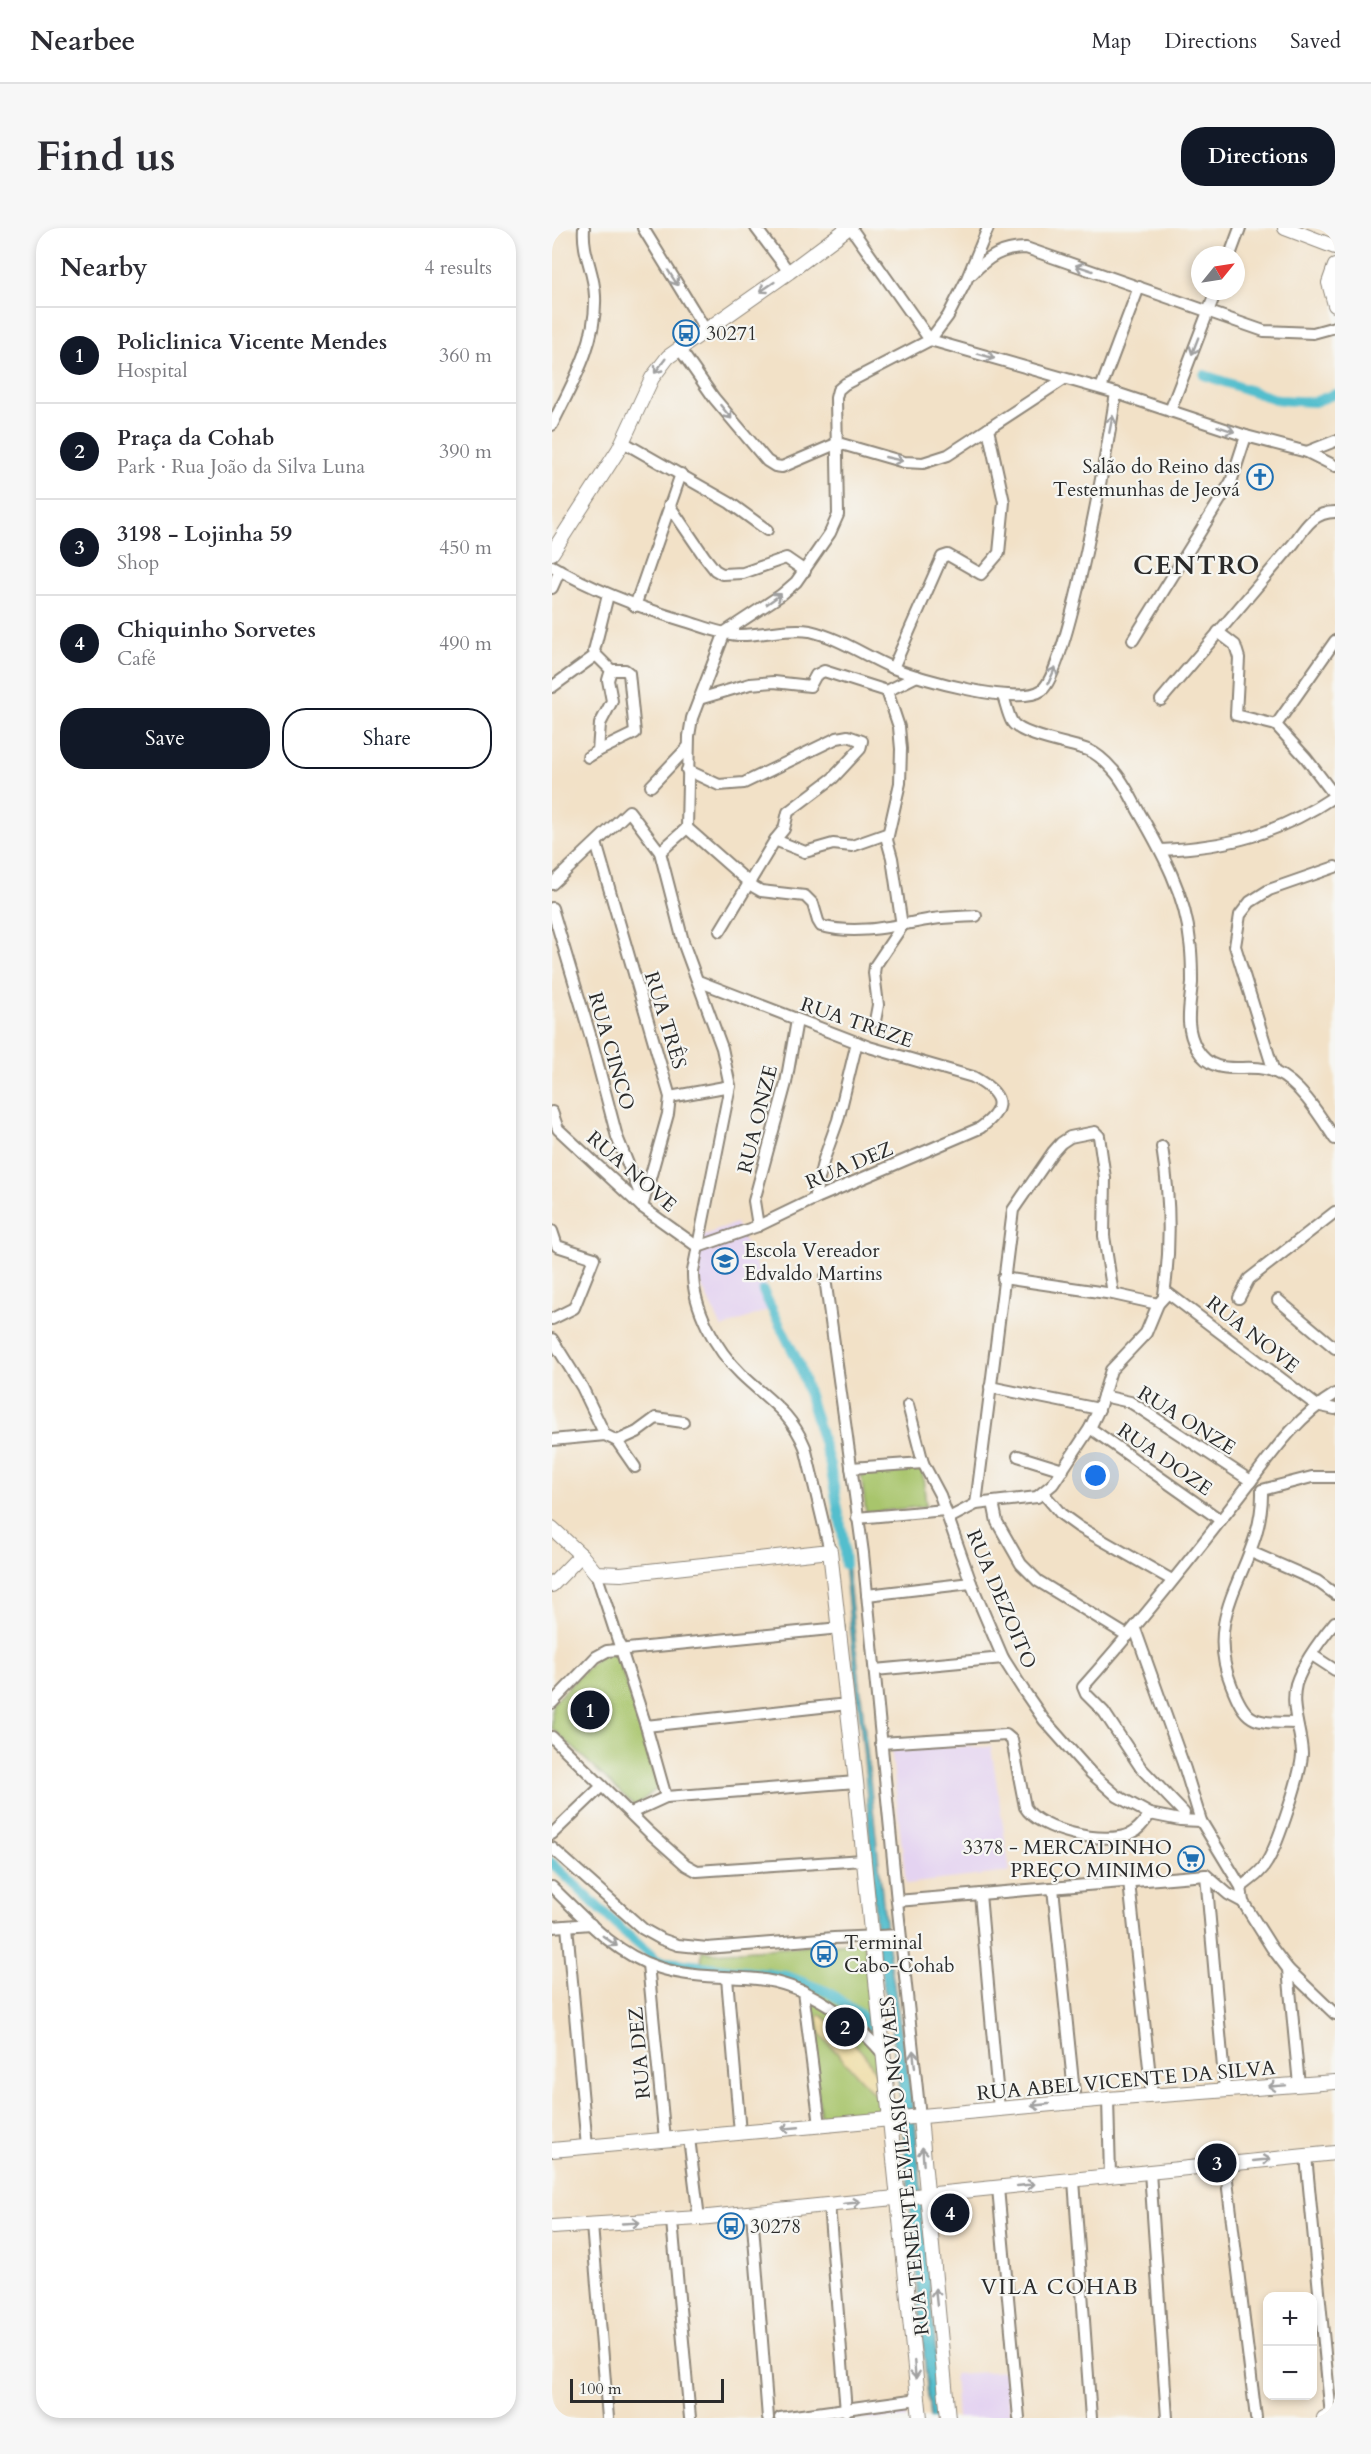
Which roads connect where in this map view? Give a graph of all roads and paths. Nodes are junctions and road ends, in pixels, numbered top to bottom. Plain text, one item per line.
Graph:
1 (584, 228) edge
2 (657, 228) edge
3 (756, 228) edge
4 (849, 228) edge
5 (988, 228) edge
6 (1240, 228) edge
7 (1285, 228) edge
8 (644, 230) edge
9 (1233, 246) edge
10 (1335, 247) edge
11 (1335, 266) edge
12 (789, 272) junction
13 (966, 281) junction
14 (1139, 287) junction
15 (1212, 300) edge
16 (1335, 305) edge
17 (1207, 313) junction
18 (1335, 327) edge
19 (705, 329) junction
20 (930, 340) junction
21 (679, 348) junction
22 (1064, 378) junction
23 (1101, 388) junction
24 (1116, 393) junction
25 (1170, 411) junction
26 (552, 425) edge
27 (988, 429) junction
28 (1246, 436) junction
29 (1335, 441) edge
30 (623, 442) junction
31 (838, 443) junction
32 (1307, 452) junction
33 (1335, 466) edge
34 (681, 474) junction
35 (669, 504) junction
36 (1335, 512) edge
37 (767, 530) dead end
38 (552, 553) edge
39 (556, 568) edge
40 (806, 571) junction
41 (552, 588) edge
42 (608, 595) junction
43 (635, 606) junction
44 (725, 632) junction
45 (1218, 632) junction
46 (1133, 640) dead end
47 (1335, 642) edge
48 (596, 655) junction
49 (893, 668) junction
50 (611, 670) junction
51 (917, 676) junction
52 (552, 687) edge
53 (887, 691) junction
54 (1003, 696) junction
55 (699, 699) junction
56 (1161, 700) dead end
57 (1276, 725) junction
58 (688, 747) junction
59 (687, 770) junction
60 (651, 786) dead end
61 (1335, 796) edge
62 (687, 828) junction
63 (886, 834) junction
64 (775, 840) junction
65 (596, 843) junction
66 (1161, 850) junction
67 (660, 852) junction
68 (1335, 867) edge
69 (552, 884) edge
70 (749, 884) junction
71 (552, 908) edge
72 (975, 916) dead end
73 (902, 926) junction
74 (720, 931) dead end
75 (698, 981) junction
76 (797, 1020) junction
77 (875, 1021) dead end
78 (857, 1042) junction
79 (1274, 1072) junction
80 (730, 1086) junction
81 (670, 1096) junction
82 (998, 1099) joint
83 (552, 1112) edge
84 (555, 1130) edge
85 (1335, 1139) edge
86 (1162, 1147) dead end
87 (814, 1199) junction
88 (642, 1204) junction
89 (1335, 1212) edge
90 (758, 1226) junction
91 (552, 1231) edge
92 (698, 1247) junction
93 (825, 1278) dead end
94 (1004, 1278) junction
95 (1113, 1294) junction
96 (1163, 1298) junction
97 (1239, 1298) dead end
98 (1278, 1300) dead end
99 (552, 1319) edge
100 (552, 1339) edge
101 (1335, 1348) edge
102 (990, 1387) junction
103 (1335, 1394) edge
104 (1102, 1396) junction
105 (908, 1405) dead end
106 (1316, 1405) junction
107 (1099, 1409) junction
108 (1335, 1409) edge
109 (683, 1422) dead end
110 (1089, 1428) junction
111 (605, 1435) junction
112 (552, 1440) edge
113 (617, 1441) junction
114 (1018, 1456) dead end
115 (923, 1462) junction
116 (635, 1467) dead end
117 (851, 1468) junction
118 (1063, 1470) junction
119 (1335, 1477) edge
120 (1250, 1482) junction
121 (1262, 1490) junction
122 (1043, 1493) junction
123 (993, 1502) junction
124 (976, 1504) junction
125 (947, 1514) junction
126 (857, 1518) junction
127 (1219, 1519) junction
128 (552, 1528) edge
129 (830, 1551) junction
130 (1251, 1552) junction
131 (581, 1555) junction
132 (596, 1573) junction
133 (1172, 1580) junction
134 (971, 1583) junction
135 (552, 1585) edge
136 (1335, 1594) edge
137 (867, 1595) junction
138 (1335, 1622) edge
139 (840, 1628) junction
140 (1132, 1632) junction
141 (621, 1650) junction
142 (1312, 1655) junction
143 (1003, 1658) junction
144 (875, 1670) junction
145 (1335, 1670) edge
146 (552, 1703) edge
147 (848, 1704) junction
148 (1297, 1723) junction
149 (646, 1725) junction
150 (552, 1737) edge
151 (881, 1743) junction
152 (856, 1782) junction
153 (602, 1786) junction
154 (666, 1797) junction
155 (631, 1813) junction
156 (1184, 1813) dead end
157 (1150, 1814) junction
158 (1201, 1821) junction
159 (552, 1834) edge
160 (552, 1848) edge
161 (863, 1860) junction
162 (1206, 1875) junction
163 (1129, 1882) junction
164 (552, 1887) edge
165 (1241, 1887) junction
166 (1053, 1888) junction
167 (980, 1894) junction
168 (897, 1901) junction
169 (1243, 1902) junction
170 (591, 1924) junction
171 (567, 1926) junction
172 (552, 1927) edge
173 (900, 1935) junction
174 (873, 1936) junction
175 (648, 1964) junction
176 (1288, 1969) junction
177 (727, 1978) junction
178 (803, 1991) junction
179 (1335, 2014) edge
180 (884, 2056) junction
181 (1335, 2082) edge
182 (1299, 2085) junction
183 (1226, 2090) junction
184 (1152, 2095) junction
185 (1108, 2099) junction
186 (1075, 2102) junction
187 (999, 2109) junction
188 (918, 2117) junction
189 (896, 2119) junction
190 (820, 2125) junction
191 (740, 2133) junction
192 (688, 2138) junction
193 (665, 2140) junction
194 (587, 2147) junction
195 (552, 2150) edge
196 (1335, 2153) edge
197 (1306, 2156) junction
198 (1225, 2164) junction
199 (1150, 2172) junction
200 (1110, 2176) junction
201 (1074, 2180) junction
202 (998, 2188) junction
203 (925, 2196) junction
204 (903, 2198) junction
205 (830, 2205) junction
206 (752, 2212) junction
207 (699, 2218) junction
208 (672, 2220) junction
209 (592, 2224) junction
210 (552, 2227) edge
211 (918, 2399) junction
212 (846, 2410) junction
213 (1330, 2416) edge
214 (608, 2418) edge
215 (690, 2418) edge
216 (768, 2418) edge
217 (780, 2418) edge
218 (920, 2418) edge
219 (948, 2418) edge
220 (1019, 2418) edge
221 (1091, 2418) edge
222 (1167, 2418) edge
223 (1256, 2418) edge

1 - 26 street
2 - 8 street
3 - 12 street
4 - 12 street
4 - 20 street
5 - 13 street
6 - 9 street
7 - 10 street
8 -> 19 street
11 - 16 street
12 -> 19 street
14 -> 13 street
13 - 20 street
14 - 17 street
14 - 23 street
15 - 17 street
17 - 18 street
17 -> 25 street
19 - 21 street
20 -> 22 street
20 - 31 street
21 -> 30 street
21 -> 31 street
22 - 23 street
22 - 27 street
23 - 24 street
24 - 25 street
54 -> 24 street
25 -> 28 street
31 -> 27 street
27 - 49 street
28 - 32 street
28 - 46 street
29 - 32 street
30 - 34 street
30 - 38 street
31 - 40 street
32 - 33 street
34 - 35 street
34 - 37 street
35 - 40 street
35 - 43 street
36 - 45 street
39 - 41 street
39 - 42 street
44 -> 40 street
42 - 43 street
42 - 48 street
43 - 44 street
44 - 49 street
44 - 55 street
45 - 56 street
45 - 57 street
47 - 57 street
48 - 50 street
48 - 52 street
49 - 51 street
50 - 50 street
51 - 53 street
51 - 54 street
53 - 55 street
53 - 63 street
54 - 66 street
55 - 58 street
57 - 61 street
58 - 59 street
58 - 60 street
59 - 62 street
59 - 64 street
61 - 66 street
62 - 67 street
62 - 70 street
63 - 64 street
63 - 73 street
64 - 70 street
65 - 67 street
65 - 69 street
65 - 81 street, RUA TRÊS
66 - 79 street
67 - 75 street
68 - 79 street
70 - 73 street
70 - 74 street
71 - 88 street, RUA CINCO
72 - 73 street
73 - 77 street
75 - 76 street, RUA TREZE
75 - 80 street
76 - 78 street, RUA TREZE
76 - 90 street, RUA ONZE
78 - 82 street, RUA TREZE
78 - 87 street
79 - 85 street
80 - 81 street
80 - 92 street
81 - 88 street, RUA TRÊS
82 - 87 street, RUA DEZ
83 - 84 street, RUA NOVE
84 - 88 street, RUA NOVE
86 - 96 street
87 - 90 street, RUA DEZ
88 - 92 street, RUA NOVE
89 - 97 street
90 - 92 street, RUA DEZ
91 - 99 street
92 - 129 street
93 - 117 street, RUA TENENTE EVILASIO NOVAES
94 - 95 street, RUA NOVE
94 - 95 street
94 - 102 street
95 - 96 street, RUA NOVE
96 - 104 street
96 - 106 street, RUA NOVE
98 - 101 street
100 - 111 street
102 - 107 street
102 - 124 street
103 - 106 street
104 - 107 street
104 - 120 street, RUA ONZE
105 - 115 street, RUA DEZOITO
106 - 108 street
106 - 120 street
107 - 110 street
109 - 113 street
110 - 118 street
110 - 127 street, RUA DOZE
111 - 112 street
111 - 113 street
113 - 116 street
114 - 118 street
115 - 117 street
115 - 125 street, RUA DEZOITO
117 - 126 street, RUA TENENTE EVILASIO NOVAES
118 - 122 street
119 - 121 street
120 - 121 street, RUA ONZE
120 - 127 street
121 - 130 street
122 - 123 street
122 - 133 street
123 - 124 street
123 - 140 street
124 - 125 street
125 - 126 street
125 - 134 street, RUA DEZOITO
126 - 137 street, RUA TENENTE EVILASIO NOVAES
127 - 133 street
128 - 131 street
129 - 132 street
129 - 139 street
130 - 136 street
130 - 148 street
131 - 132 street
131 - 135 street
132 - 141 street
133 - 140 street
134 - 137 street
134 - 143 street, RUA DEZOITO
137 - 144 street, RUA TENENTE EVILASIO NOVAES
138 - 142 street
139 - 141 street
139 - 147 street
140 - 156 street
140 - 158 street
141 - 146 street
141 - 149 street
142 - 145 street
142 - 148 street
143 - 144 street
143 - 157 street, RUA DEZOITO
144 - 151 street, RUA TENENTE EVILASIO NOVAES
147 - 149 street
147 - 152 street
148 - 165 street
149 - 154 street
150 - 153 street
151 - 157 street
151 - 168 street, RUA TENENTE EVILASIO NOVAES
152 - 154 street
152 - 161 street
153 - 155 street
153 - 159 street
154 - 155 street
155 - 161 street
157 - 158 street, RUA DEZOITO
158 - 165 street
160 - 174 street
161 - 174 street
162 - 163 street
162 - 169 street
162 - 183 street
163 - 166 street
163 - 184 street
164 - 170 street
165 - 169 street
166 - 167 street
166 - 186 street
167 - 168 street
167 - 187 street
168 - 173 street, RUA TENENTE EVILASIO NOVAES
169 - 176 street
170 - 171 street
170 -> 175 street
171 - 172 street
171 - 194 street
173 - 174 street
188 -> 173 street, RUA TENENTE EVILASIO NOVAES
174 - 180 street
175 - 177 street
175 - 193 street, RUA DEZ
176 - 179 street
176 - 182 street
177 - 178 street
177 - 191 street
178 - 180 street
178 - 190 street
180 - 189 street
181 - 182 street, RUA ABEL VICENTE DA SILVA
182 -> 183 street, RUA ABEL VICENTE DA SILVA
183 - 184 street, RUA ABEL VICENTE DA SILVA
184 - 185 street, RUA ABEL VICENTE DA SILVA
185 - 186 street, RUA ABEL VICENTE DA SILVA
185 - 200 street
186 -> 187 street, RUA ABEL VICENTE DA SILVA
187 - 188 street, RUA ABEL VICENTE DA SILVA
188 - 189 street, RUA ABEL VICENTE DA SILVA
203 -> 188 street, RUA TENENTE EVILASIO NOVAES
189 - 190 street, RUA ABEL VICENTE DA SILVA
189 - 204 street
190 -> 191 street, RUA ABEL VICENTE DA SILVA
191 - 192 street, RUA ABEL VICENTE DA SILVA
192 - 193 street, RUA ABEL VICENTE DA SILVA
192 - 207 street
193 - 194 street, RUA ABEL VICENTE DA SILVA
194 - 195 street, RUA ABEL VICENTE DA SILVA
196 - 197 street
198 -> 197 street
197 - 213 street
198 - 199 street
198 - 223 street
199 - 200 street
199 - 222 street
200 - 201 street
202 -> 201 street
201 - 221 street
202 - 203 street
202 - 220 street
203 - 204 street
219 -> 203 street, RUA TENENTE EVILASIO NOVAES
205 -> 204 street
204 -> 211 street
205 - 206 street
205 - 212 street
206 - 207 street
206 - 216 street
207 - 208 street
209 -> 208 street
208 - 215 street
209 - 210 street
209 - 214 street
211 - 212 street
211 - 218 street
212 - 217 street

